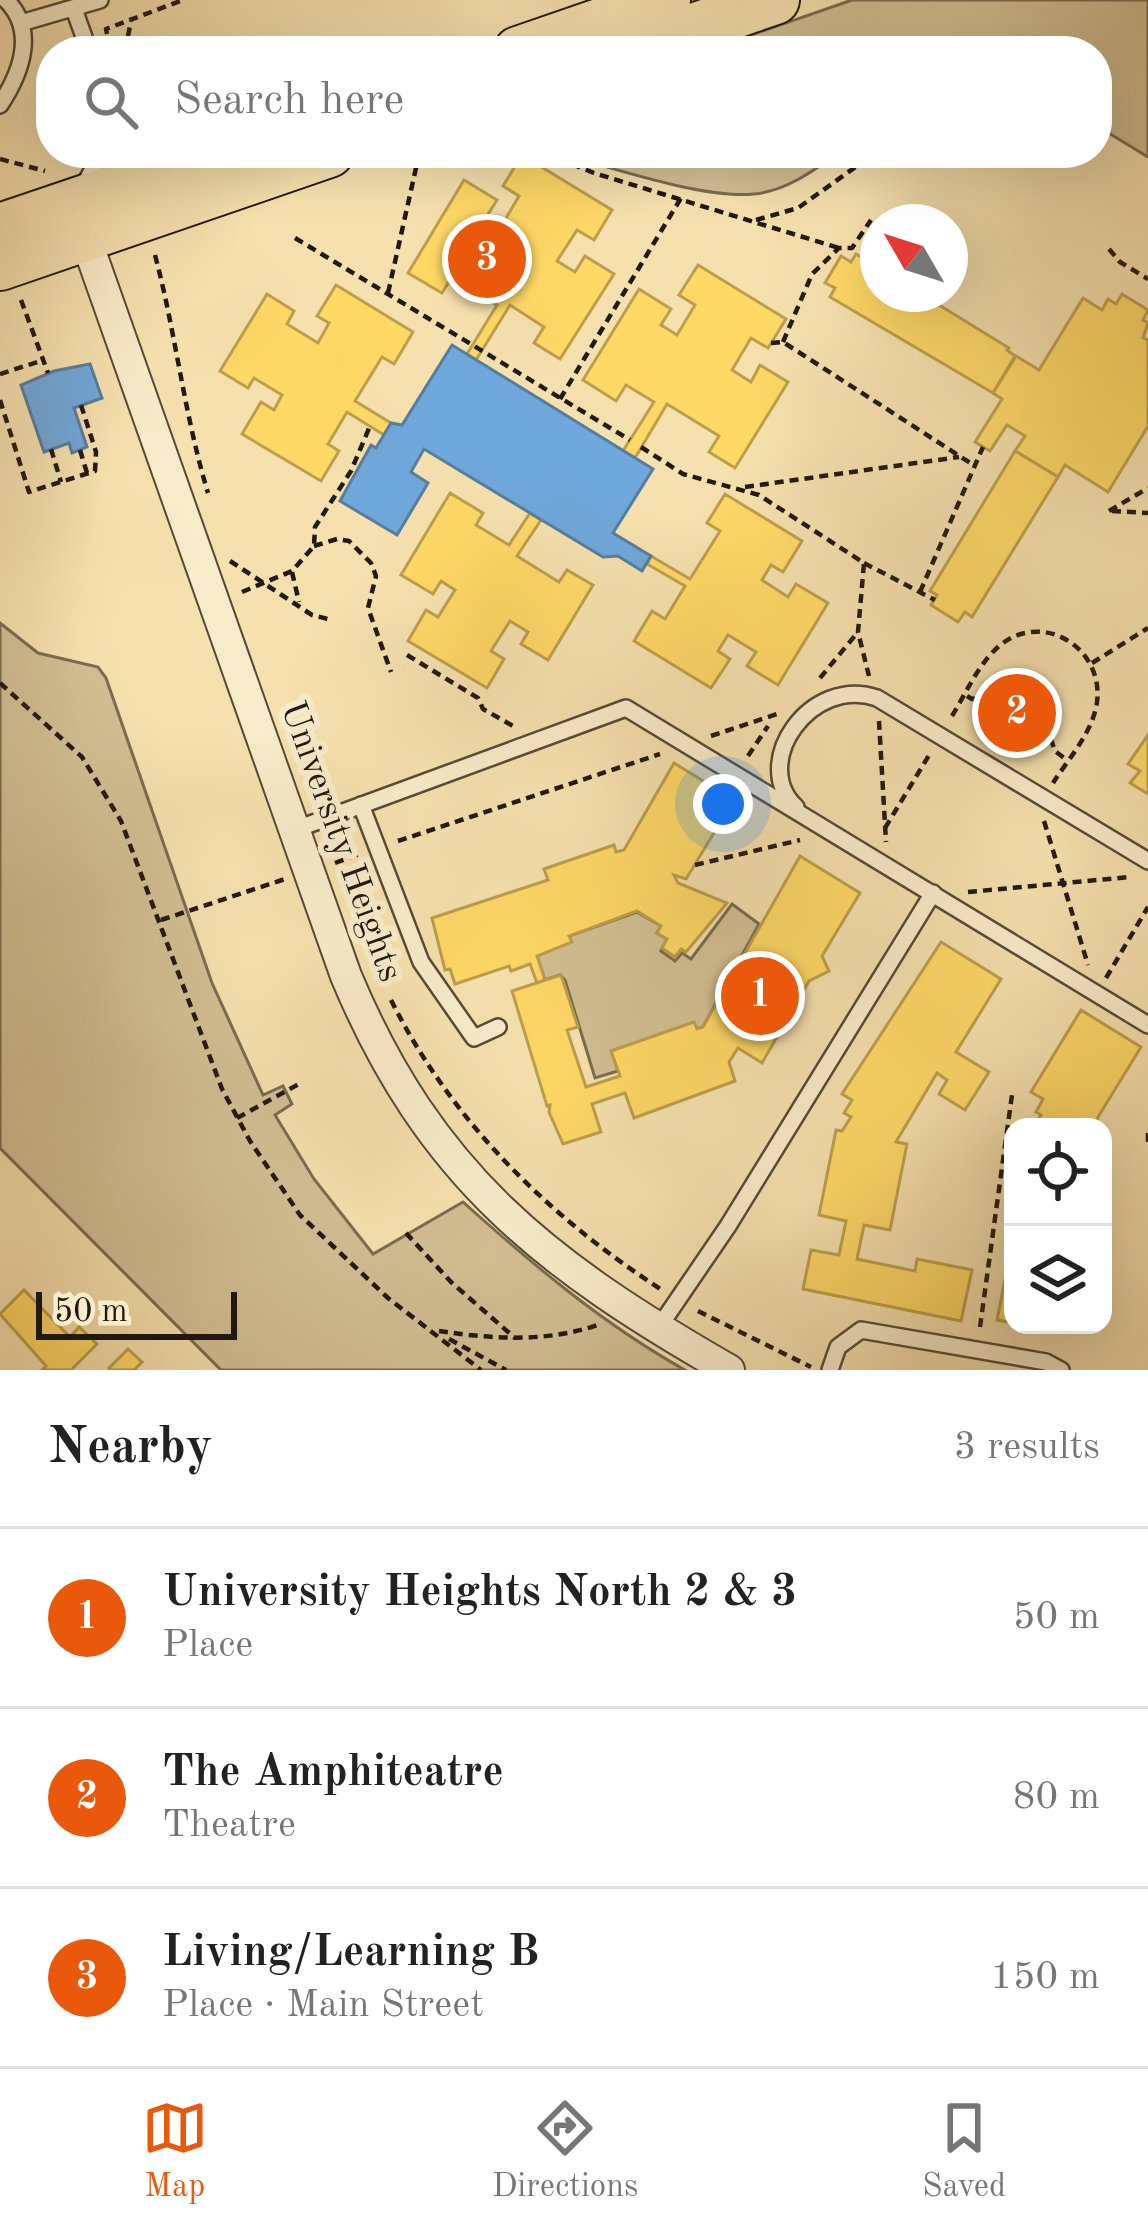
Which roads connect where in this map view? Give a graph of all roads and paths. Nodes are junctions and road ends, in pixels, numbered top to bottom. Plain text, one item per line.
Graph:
1 (6, 0) edge
2 (100, 0) edge
3 (183, 0) edge
4 (666, 0) edge
5 (775, 0) edge
6 (74, 9) junction
7 (132, 18) junction
8 (21, 22) junction
9 (106, 29) dead end
10 (84, 36) edge
11 (128, 36) edge
12 (562, 36) edge
13 (670, 36) edge
14 (0, 105) edge
15 (0, 159) edge
16 (93, 168) edge
17 (178, 168) edge
18 (255, 168) edge
19 (416, 168) edge
20 (582, 168) edge
21 (853, 168) edge
22 (682, 198) junction
23 (71, 205) junction
24 (752, 221) junction
25 (0, 228) edge
26 (860, 236) edge
27 (296, 238) dead end
28 (839, 248) junction
29 (1109, 249) dead end
30 (154, 255) dead end
31 (1148, 279) edge
32 (11, 283) edge
33 (388, 293) junction
34 (783, 342) junction
35 (771, 343) dead end
36 (44, 360) junction
37 (48, 373) dead end
38 (0, 374) edge
39 (560, 399) junction
40 (0, 400) edge
41 (81, 405) dead end
42 (370, 426) dead end
43 (630, 440) dead end
44 (641, 447) dead end
45 (983, 447) dead end
46 (51, 449) dead end
47 (80, 450) dead end
48 (961, 457) junction
49 (974, 466) junction
50 (87, 473) junction
51 (61, 482) junction
52 (739, 488) junction
53 (1148, 488) edge
54 (212, 506) dead end
55 (1148, 513) edge
56 (314, 546) junction
57 (864, 563) junction
58 (292, 572) junction
59 (266, 584) junction
60 (241, 592) junction
61 (920, 592) junction
62 (227, 596) dead end
63 (935, 600) dead end
64 (246, 604) dead end
65 (302, 607) junction
66 (332, 620) dead end
67 (1148, 628) edge
68 (858, 632) junction
69 (407, 655) dead end
70 (1092, 663) dead end
71 (391, 672) dead end
72 (0, 683) edge
73 (812, 685) dead end
74 (1020, 692) dead end
75 (965, 694) dead end
76 (877, 698) junction
77 (791, 703) dead end
78 (1041, 710) dead end
79 (780, 713) junction
80 (687, 745) junction
81 (518, 747) junction
82 (1067, 760) dead end
83 (736, 775) junction
84 (362, 805) junction
85 (807, 817) junction
86 (294, 830) junction
87 (833, 833) junction
88 (377, 848) junction
89 (695, 865) dead end
90 (887, 866) junction
91 (1144, 868) edge
92 (309, 871) junction
93 (939, 897) junction
94 (1148, 907) edge
95 (160, 920) junction
96 (1097, 993) junction
97 (1148, 1024) edge
98 (498, 1027) dead end
99 (298, 1084) dead end
100 (1012, 1095) dead end
101 (237, 1118) junction
102 (1148, 1133) edge
103 (1148, 1148) edge
104 (406, 1233) dead end
105 (627, 1311) junction
106 (434, 1330) junction
107 (657, 1330) junction
108 (515, 1338) junction
109 (977, 1350) junction
110 (482, 1370) edge
111 (506, 1370) edge
112 (729, 1370) edge
113 (830, 1370) edge
114 (1060, 1370) edge

1 - 8 lane
2 - 6 lane
3 - 7 path
4 - 12 main road
5 - 13 main road
6 - 8 lane
6 - 10 lane
7 - 9 path
7 - 11 path
8 - 14 lane
15 - 23 path
16 - 23 lane
17 - 23 main road
18 - 23 main road
19 - 33 path
20 - 22 path
21 - 24 path
22 - 24 path
22 - 39 path
23 - 25 main road
23 - 32 main road
23 - 86 street, University Heights
24 - 28 path
26 - 28 path
27 - 33 path
28 - 34 path
29 - 31 path
30 - 54 path
32 - 36 path
33 - 39 path
34 - 35 path
34 - 48 path
36 - 37 path
36 - 38 path
39 - 43 path
40 - 51 path
41 - 50 path
42 - 56 path
44 - 52 path
45 - 49 path
46 - 51 path
47 - 50 path
48 - 49 path
48 - 52 path
49 - 61 path
50 - 51 path
52 - 57 path
53 - 55 path
56 - 58 path
56 - 71 path
57 - 61 path
57 - 68 path
58 - 59 path
58 - 65 path
59 - 60 path
59 - 60 path
59 - 65 path
60 - 62 path
60 - 64 path
61 - 63 path
65 - 66 path
67 - 70 path
68 - 73 path
68 - 76 path
69 - 81 path
72 - 95 path
74 - 75 path
76 - 85 lane
76 - 90 path
76 - 91 lane
77 - 79 path
78 - 82 path
79 - 80 path
79 - 83 path
80 - 81 lane
80 - 83 lane
80 - 88 path
81 - 84 lane
83 - 85 lane
84 - 86 lane
84 - 88 lane
85 - 87 lane
86 - 92 street, University Heights
87 - 89 path
87 - 90 lane
88 - 92 path
88 - 98 lane
90 - 93 lane
91 - 93 path
92 - 95 path
92 - 105 street, University Heights
93 - 96 lane
93 - 107 lane
94 - 96 path
95 - 101 path
96 - 97 lane
99 - 101 path
100 - 109 path
101 - 106 path
102 - 103 path
104 - 108 path
105 - 107 street, University Heights
105 - 108 path
106 - 108 path
106 - 110 path
106 - 111 path
107 - 112 street, University Heights
109 - 113 lane
109 - 114 lane

